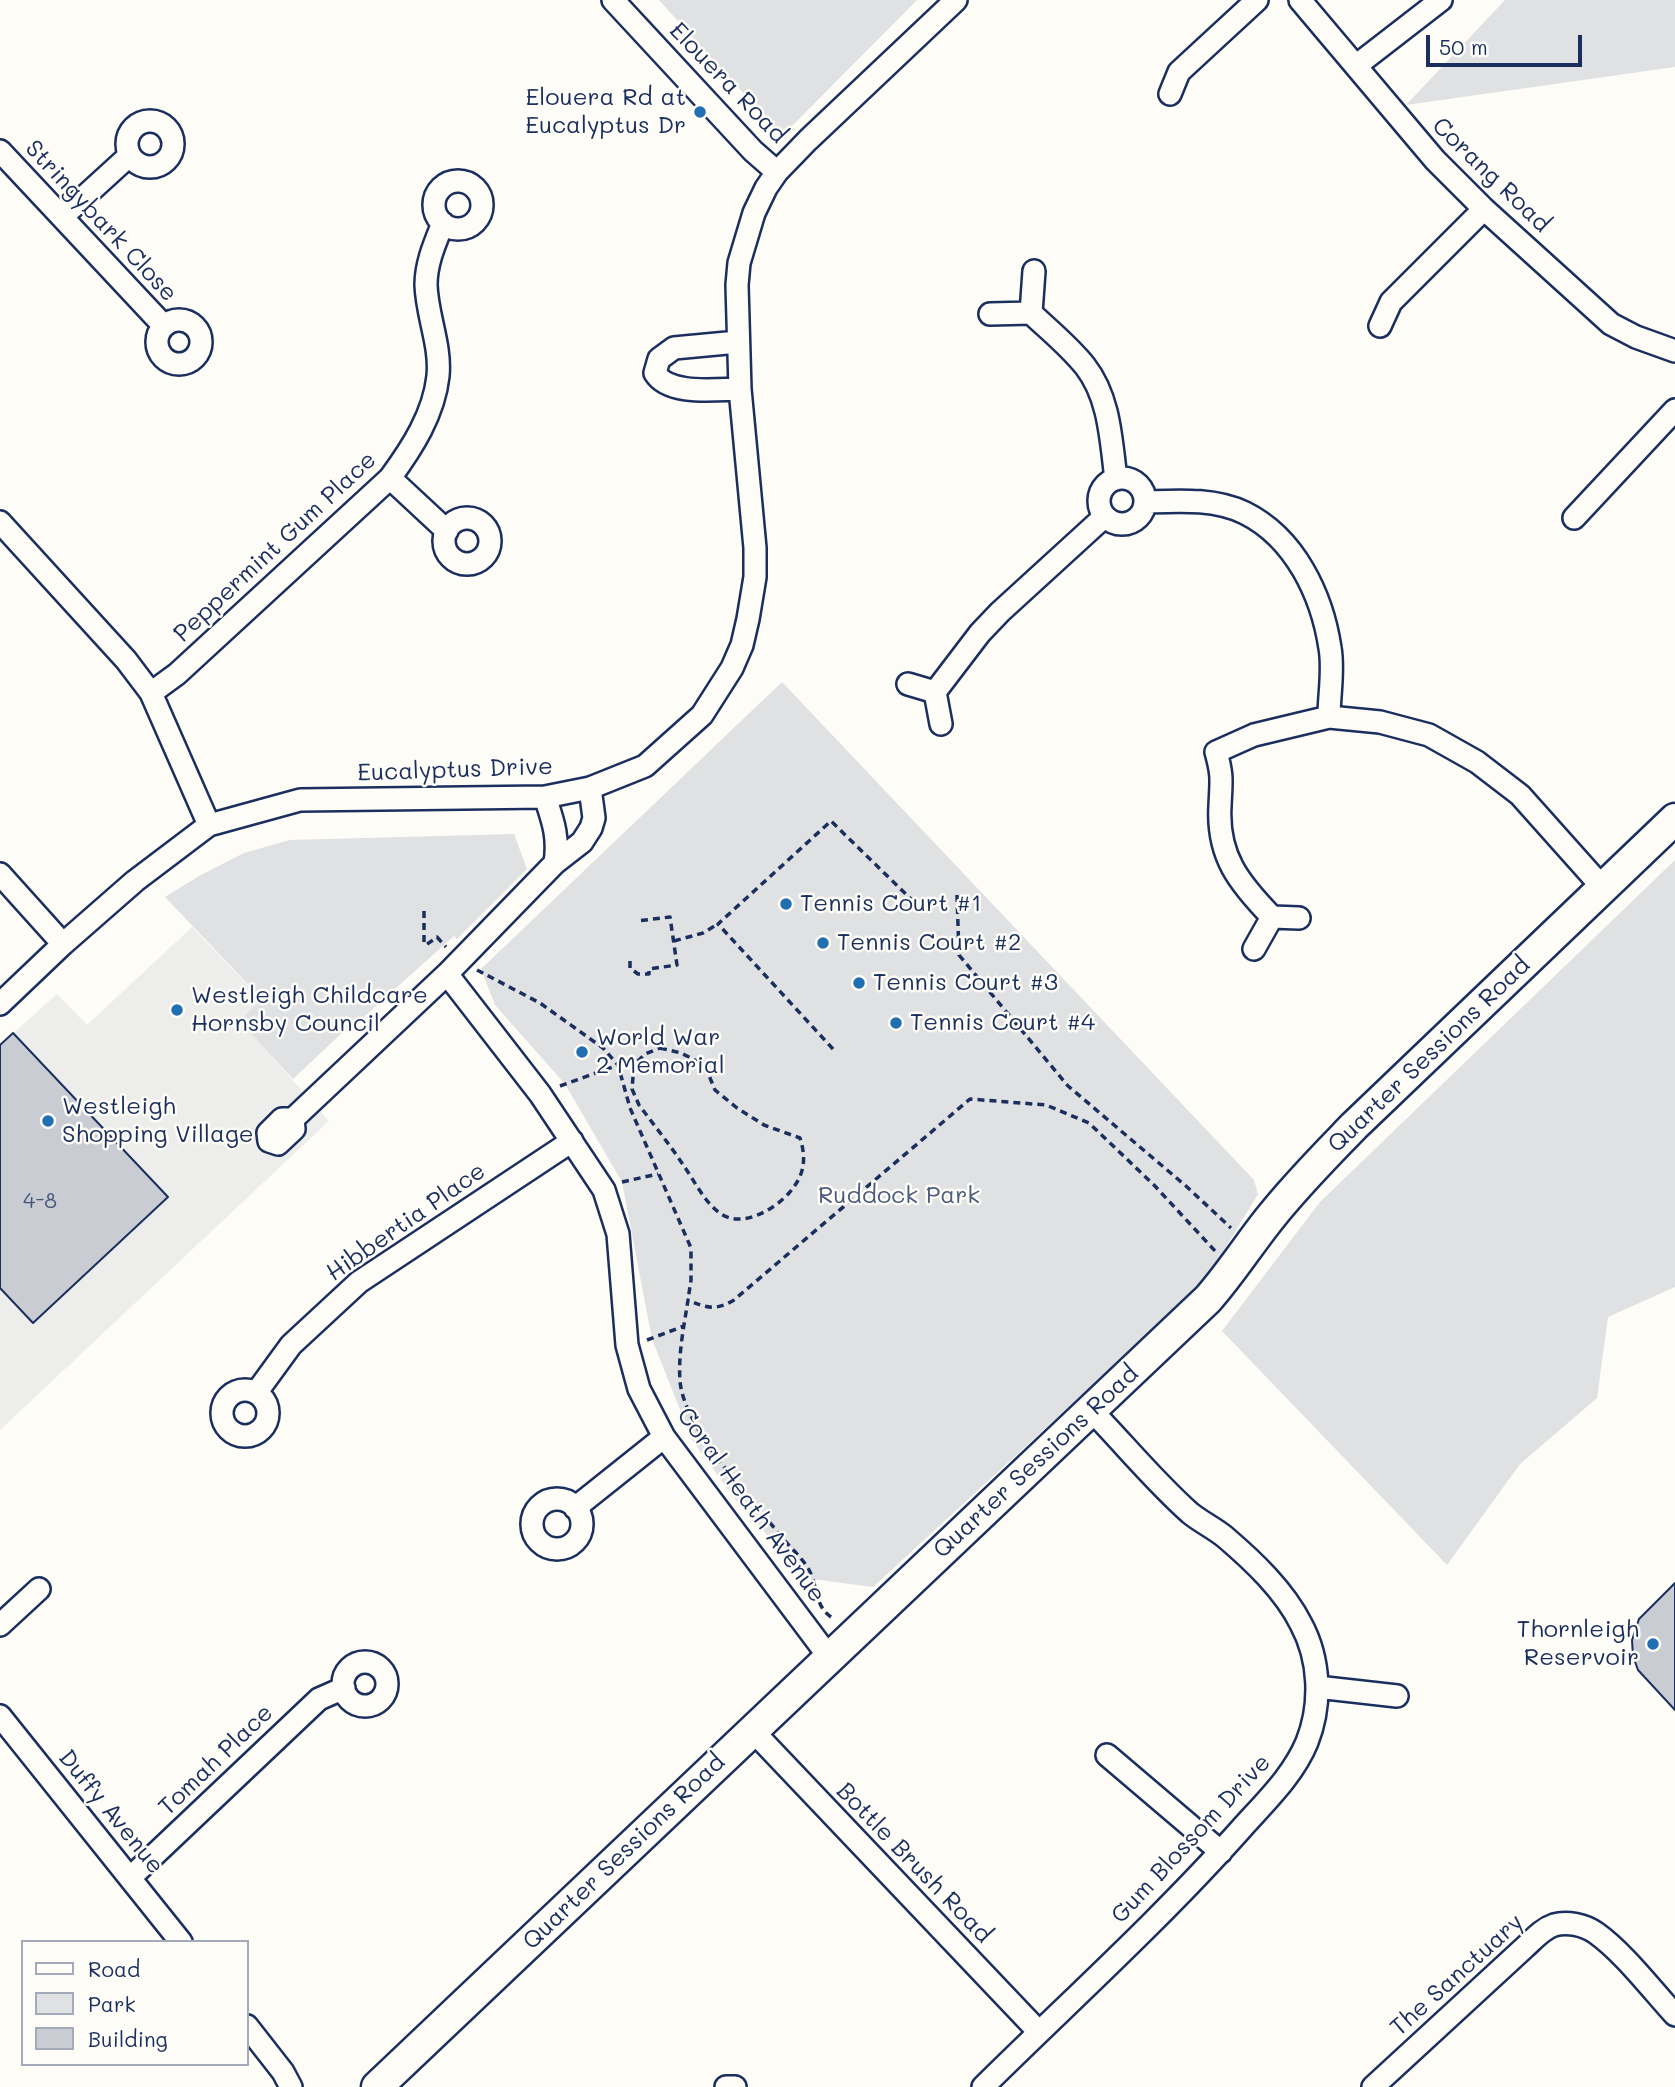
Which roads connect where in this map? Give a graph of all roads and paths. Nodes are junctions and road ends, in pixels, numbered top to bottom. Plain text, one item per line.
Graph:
1 (613, 0) edge
2 (956, 0) edge
3 (1257, 0) edge
4 (1300, 0) edge
5 (1441, 0) edge
6 (1357, 65) junction
7 (1170, 94) dead end
8 (0, 151) edge
9 (130, 155) dead end
10 (777, 172) junction
11 (1484, 209) junction
12 (62, 217) junction
13 (443, 223) dead end
14 (1034, 271) dead end
15 (1031, 313) junction
16 (990, 314) dead end
17 (163, 326) dead end
18 (1380, 326) dead end
19 (738, 342) junction
20 (1675, 351) edge
21 (740, 389) junction
22 (1675, 410) edge
23 (390, 478) junction
24 (1116, 479) junction
25 (1145, 502) junction
26 (1104, 517) junction
27 (1574, 519) dead end
28 (0, 522) edge
29 (447, 531) dead end
30 (908, 684) dead end
31 (935, 692) junction
32 (151, 693) junction
33 (1329, 717) junction
34 (941, 724) dead end
35 (590, 788) junction
36 (545, 797) junction
37 (1675, 819) edge
38 (209, 825) junction
39 (555, 863) junction
40 (0, 874) edge
41 (1603, 888) junction
42 (957, 895) dead end
43 (916, 904) dead end
44 (424, 911) dead end
45 (1272, 917) junction
46 (1298, 918) dead end
47 (637, 921) dead end
48 (718, 924) junction
49 (674, 941) junction
50 (63, 944) junction
51 (1254, 949) dead end
52 (630, 961) dead end
53 (453, 968) junction
54 (0, 1004) edge
55 (833, 1049) dead end
56 (618, 1065) junction
57 (634, 1065) junction
58 (540, 1094) junction
59 (639, 1105) junction
60 (630, 1108) junction
61 (293, 1119) dead end
62 (572, 1141) junction
63 (657, 1174) junction
64 (604, 1190) junction
65 (1231, 1228) dead end
66 (1217, 1253) dead end
67 (688, 1300) junction
68 (684, 1326) junction
69 (627, 1345) junction
70 (256, 1393) dead end
71 (1091, 1410) junction
72 (664, 1437) junction
73 (575, 1508) dead end
74 (38, 1589) dead end
75 (831, 1617) dead end
76 (0, 1625) edge
77 (829, 1657) junction
78 (1317, 1687) junction
79 (344, 1688) dead end
80 (1397, 1696) dead end
81 (0, 1716) edge
82 (752, 1730) junction
83 (1107, 1755) dead end
84 (1221, 1852) junction
85 (131, 1877) junction
86 (179, 1940) edge
87 (1675, 2015) edge
88 (248, 2027) edge
89 (1039, 2032) junction
90 (291, 2087) edge
91 (377, 2087) edge
92 (726, 2087) edge
93 (735, 2087) edge
94 (983, 2087) edge
95 (1373, 2087) edge

1 - 10 street, Elouera Road
2 - 10 street, Eucalyptus Drive
3 - 7 street
4 - 6 street, Corang Road
5 - 6 street
6 - 11 street, Corang Road
8 - 12 street, Stringybark Close
9 - 12 street
10 - 19 street, Eucalyptus Drive
11 - 18 street
11 - 20 street, Corang Road
12 - 17 street, Stringybark Close
13 - 23 street, Peppermint Gum Place
14 - 15 street
15 - 16 street
15 - 24 street
19 - 21 street, Eucalyptus Drive
19 - 21 street
21 - 35 street, Eucalyptus Drive
22 - 27 street
23 - 29 street
23 - 32 street, Peppermint Gum Place
24 - 25 street
24 - 26 street
25 - 26 street
25 - 33 street
26 - 31 street
28 - 32 street
30 - 31 street
31 - 34 street
32 - 38 street
33 - 41 street
33 - 45 street
35 - 36 street, Eucalyptus Drive
35 - 39 street
36 - 38 street, Eucalyptus Drive
36 - 39 street
37 - 41 main road, Quarter Sessions Road
38 - 50 street, Eucalyptus Drive
39 - 53 street
40 - 50 street
41 - 71 main road, Quarter Sessions Road
42 - 65 path
43 - 48 path
44 - 53 path
45 - 46 street
45 - 51 street
47 - 49 path
48 - 49 path
48 - 55 path
49 - 52 path
50 - 54 street, Eucalyptus Drive
53 - 56 path
53 - 58 street, Coral Heath Avenue
53 - 61 street
56 - 57 path
56 - 58 path
56 - 60 path
57 - 59 path
57 - 59 path
58 - 62 street, Coral Heath Avenue
59 - 60 path
60 - 63 path
62 - 64 street, Coral Heath Avenue
62 - 70 street, Hibbertia Place
63 - 64 path
63 - 67 path
64 - 69 street, Coral Heath Avenue
66 - 67 path
67 - 68 path
68 - 69 path
68 - 75 path
69 - 72 street, Coral Heath Avenue
71 - 77 main road, Quarter Sessions Road
71 - 78 street, Gum Blossom Drive
72 - 73 street
72 - 77 street, Coral Heath Avenue
74 - 76 street
77 - 82 main road, Quarter Sessions Road
78 - 80 street
78 - 84 street, Gum Blossom Drive
79 - 85 street, Tomah Place
81 - 85 street, Duffy Avenue
82 - 89 street, Bottle Brush Road
82 - 91 main road, Quarter Sessions Road
83 - 84 street
84 - 89 street, Gum Blossom Drive
85 - 86 street, Duffy Avenue
87 - 95 street, The Sanctuary
88 - 90 street
89 - 94 street, Gum Blossom Drive
92 - 93 street

